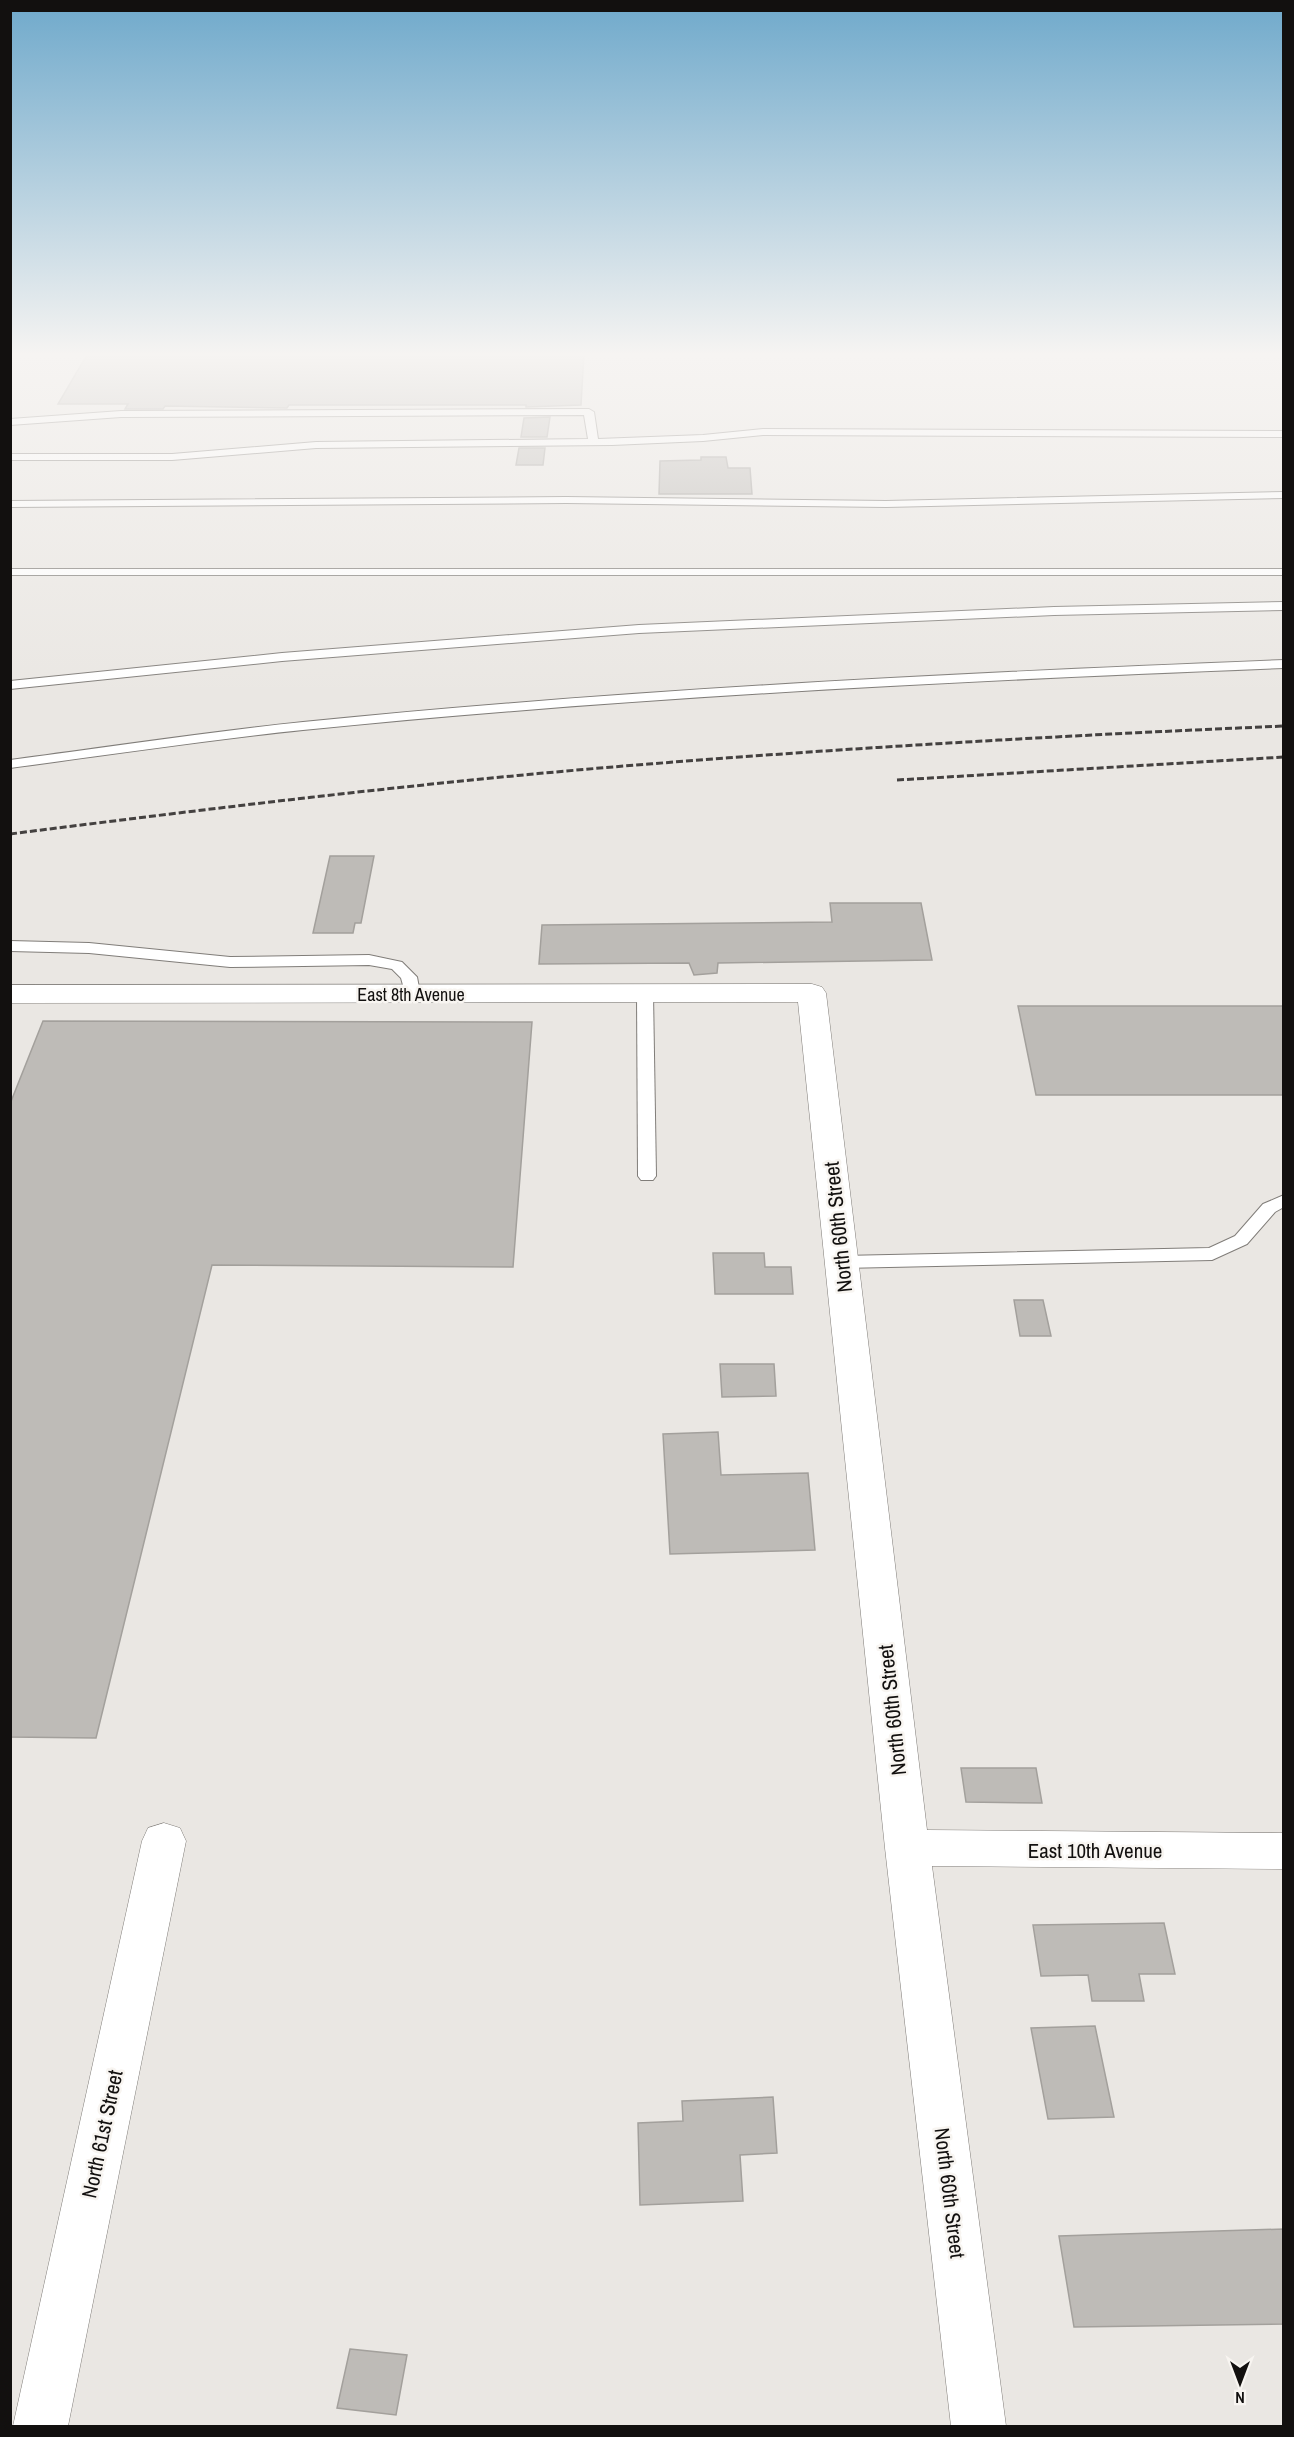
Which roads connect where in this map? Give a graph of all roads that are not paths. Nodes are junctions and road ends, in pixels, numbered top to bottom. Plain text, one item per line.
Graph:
1 (1284, 495) edge
2 (10, 504) edge
3 (10, 572) edge
4 (1284, 572) edge
5 (1284, 606) edge
6 (1284, 664) edge
7 (10, 685) edge
8 (10, 764) edge
9 (10, 945) edge
10 (412, 993) junction
11 (645, 993) junction
12 (812, 993) joint
13 (10, 994) edge
14 (647, 1176) dead end
15 (1284, 1200) edge
16 (842, 1262) junction
17 (164, 1841) dead end
18 (907, 1848) junction
19 (1284, 1851) edge
20 (40, 2427) edge
21 (979, 2427) edge

1 - 2 lane
3 - 4 lane
5 - 7 lane
6 - 8 lane
9 - 10 lane
10 - 11 street, East 8th Avenue
10 - 13 street, East 8th Avenue
11 - 12 street, East 8th Avenue
11 - 14 lane
12 - 16 street, North 60th Street
15 - 16 lane
16 - 18 street, North 60th Street
17 - 20 street, North 61st Street
18 - 19 street, East 10th Avenue
18 - 21 street, North 60th Street

